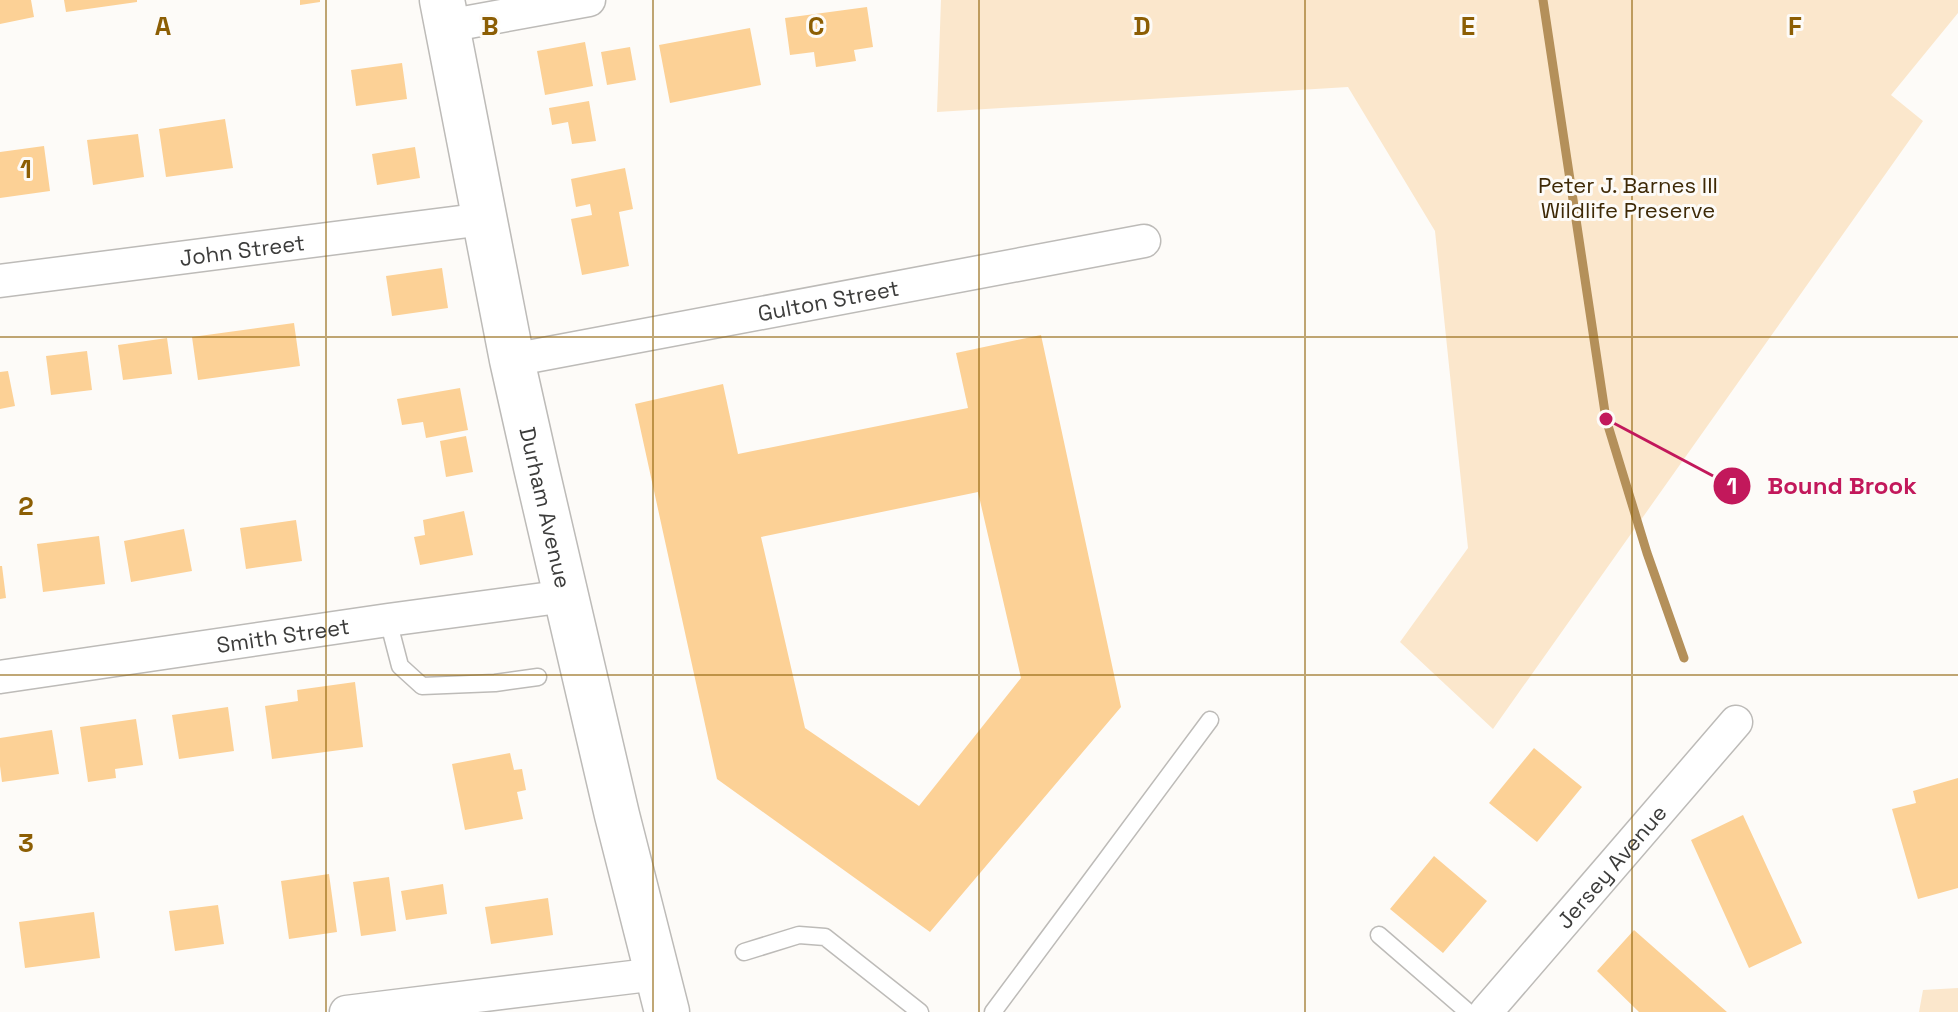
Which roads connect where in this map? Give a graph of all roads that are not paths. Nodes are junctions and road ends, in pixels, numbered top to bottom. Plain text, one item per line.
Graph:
1 (589, 0) edge
2 (444, 13) edge
3 (484, 219) junction
4 (1144, 241) dead end
5 (0, 281) edge
6 (512, 360) junction
7 (566, 596) junction
8 (388, 620) junction
9 (0, 677) edge
10 (538, 677) dead end
11 (1210, 720) dead end
12 (1736, 722) dead end
13 (1379, 935) dead end
14 (744, 952) dead end
15 (662, 993) edge
16 (346, 1012) edge
17 (920, 1012) edge
18 (993, 1012) edge
19 (1468, 1012) edge
20 (1486, 1012) edge

1 - 2 street
2 - 3 street, Durham Avenue
3 - 5 street, John Street
3 - 6 street, Durham Avenue
4 - 6 street, Gulton Street
6 - 7 street, Durham Avenue
7 - 8 street, Smith Street
7 - 15 street, Durham Avenue
8 - 9 street, Smith Street
8 - 10 lane
11 - 18 lane
12 - 20 street, Jersey Avenue
13 - 19 lane
14 - 17 lane
15 - 16 street

